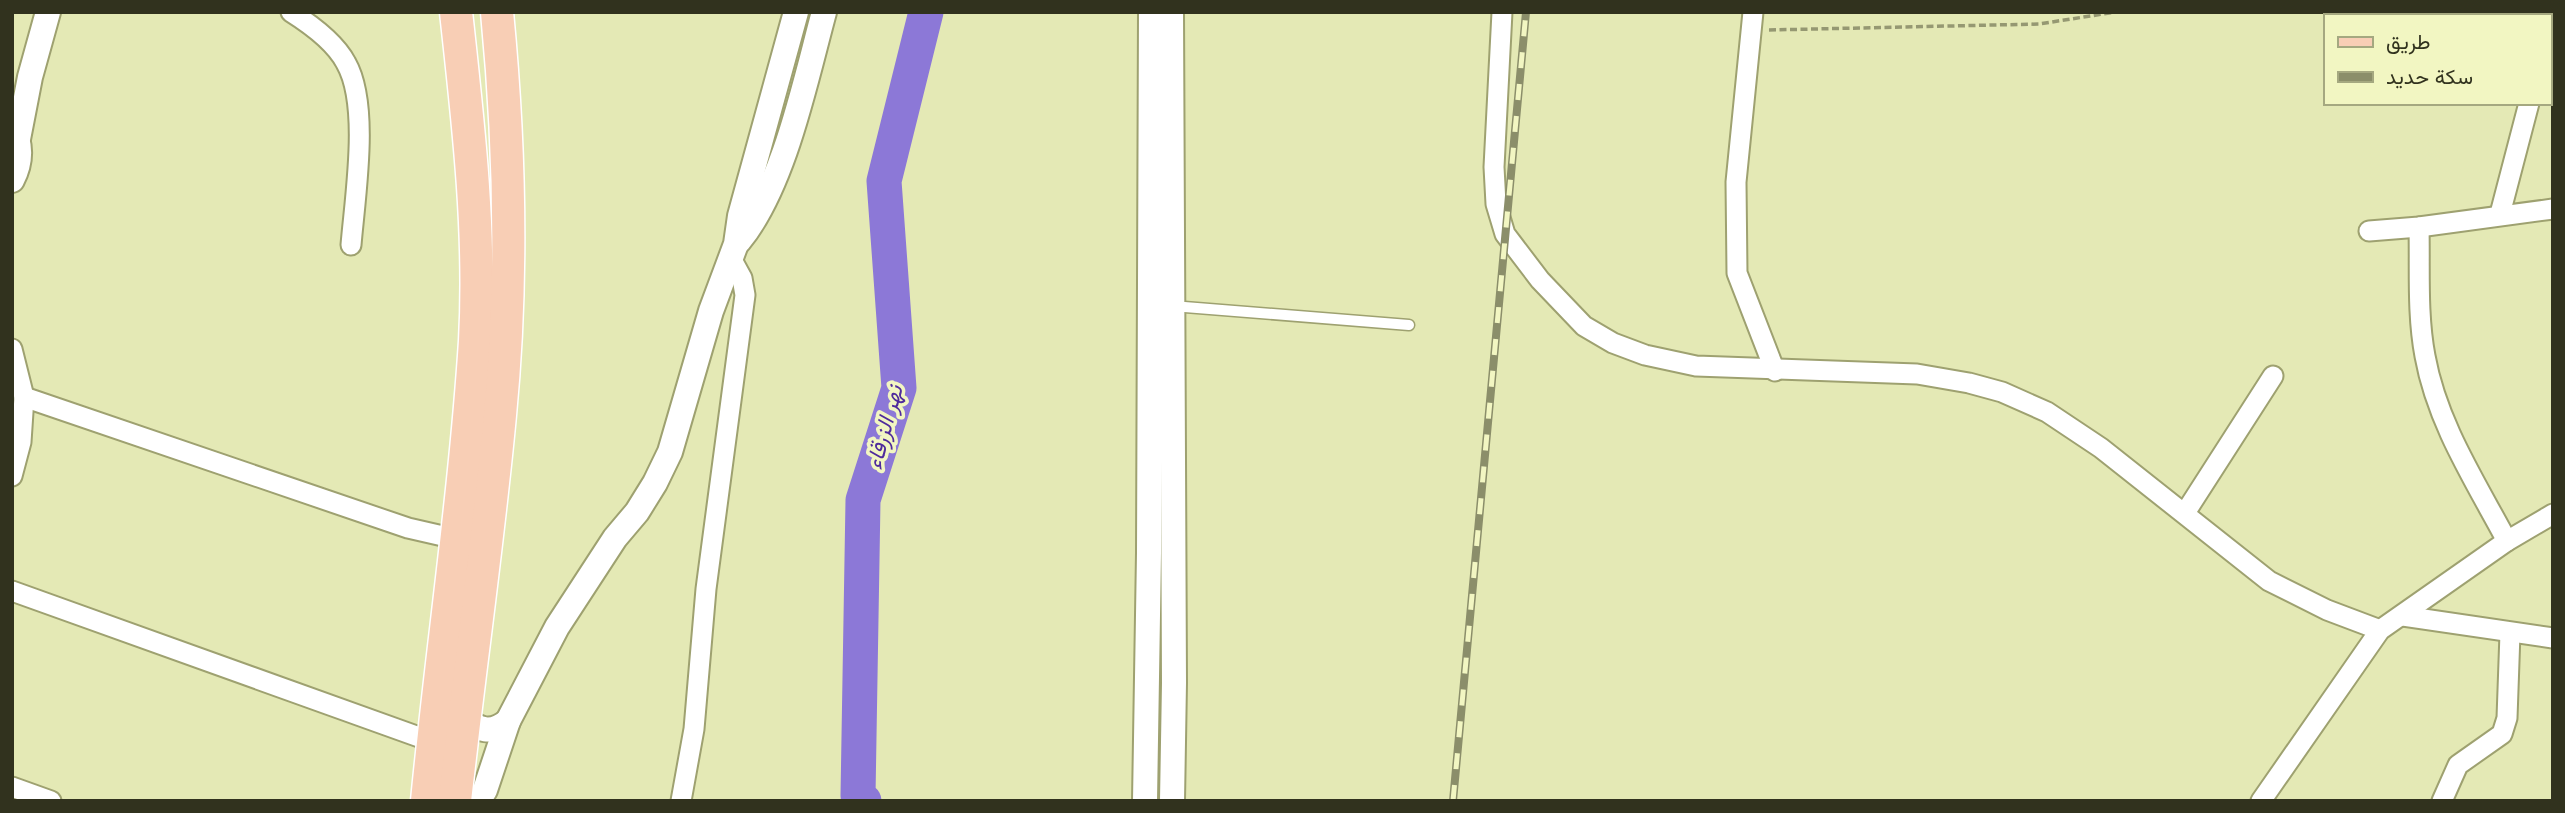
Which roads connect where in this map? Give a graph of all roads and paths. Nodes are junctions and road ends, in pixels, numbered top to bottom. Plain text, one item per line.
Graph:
1 (48, 12) edge
2 (291, 12) edge
3 (456, 12) edge
4 (497, 12) edge
5 (796, 12) edge
6 (824, 12) edge
7 (1151, 12) edge
8 (1171, 12) edge
9 (1502, 12) edge
10 (2116, 12) edge
11 (1751, 22) edge
12 (2528, 105) edge
13 (15, 132) edge
14 (12, 180) edge
15 (2553, 209) edge
16 (2500, 214) junction
17 (2419, 227) junction
18 (2369, 231) dead end
19 (351, 245) dead end
20 (734, 251) junction
21 (1161, 306) junction
22 (1409, 325) dead end
23 (12, 349) edge
24 (1775, 371) junction
25 (2273, 376) dead end
26 (24, 397) junction
27 (12, 476) edge
28 (2185, 513) junction
29 (2553, 514) edge
30 (456, 539) junction
31 (2507, 541) junction
32 (12, 591) edge
33 (2403, 616) junction
34 (2380, 630) junction
35 (2510, 633) junction
36 (2553, 638) edge
37 (1174, 683) junction
38 (1147, 684) junction
39 (464, 715) junction
40 (508, 721) junction
41 (433, 742) junction
42 (12, 787) edge
43 (51, 801) edge
44 (427, 801) edge
45 (455, 801) edge
46 (478, 801) edge
47 (681, 801) edge
48 (1145, 801) edge
49 (1172, 801) edge
50 (2261, 801) edge
51 (2442, 801) edge

1 - 13 street
2 - 19 street
3 - 30 main road
4 - 39 main road
5 - 20 street
6 - 20 street
7 - 21 street
8 - 21 street
9 - 24 street
10 - 11 path
11 - 24 street
12 - 16 street
13 - 14 street
15 - 16 street
16 - 17 street
17 - 18 street
17 - 31 street
20 - 40 street
20 - 47 street
21 - 22 lane
21 - 37 street
21 - 38 street
23 - 26 street
24 - 28 street
25 - 28 street
26 - 27 street
26 - 30 street
28 - 34 street
29 - 31 street
30 - 41 main road
31 - 33 street
32 - 41 street
33 - 34 street
33 - 35 street
34 - 50 street
35 - 36 street
35 - 51 street
37 - 38 street
37 - 49 street
38 - 48 street
39 - 40 street
39 - 45 main road
40 - 46 street
41 - 44 main road
42 - 43 street

